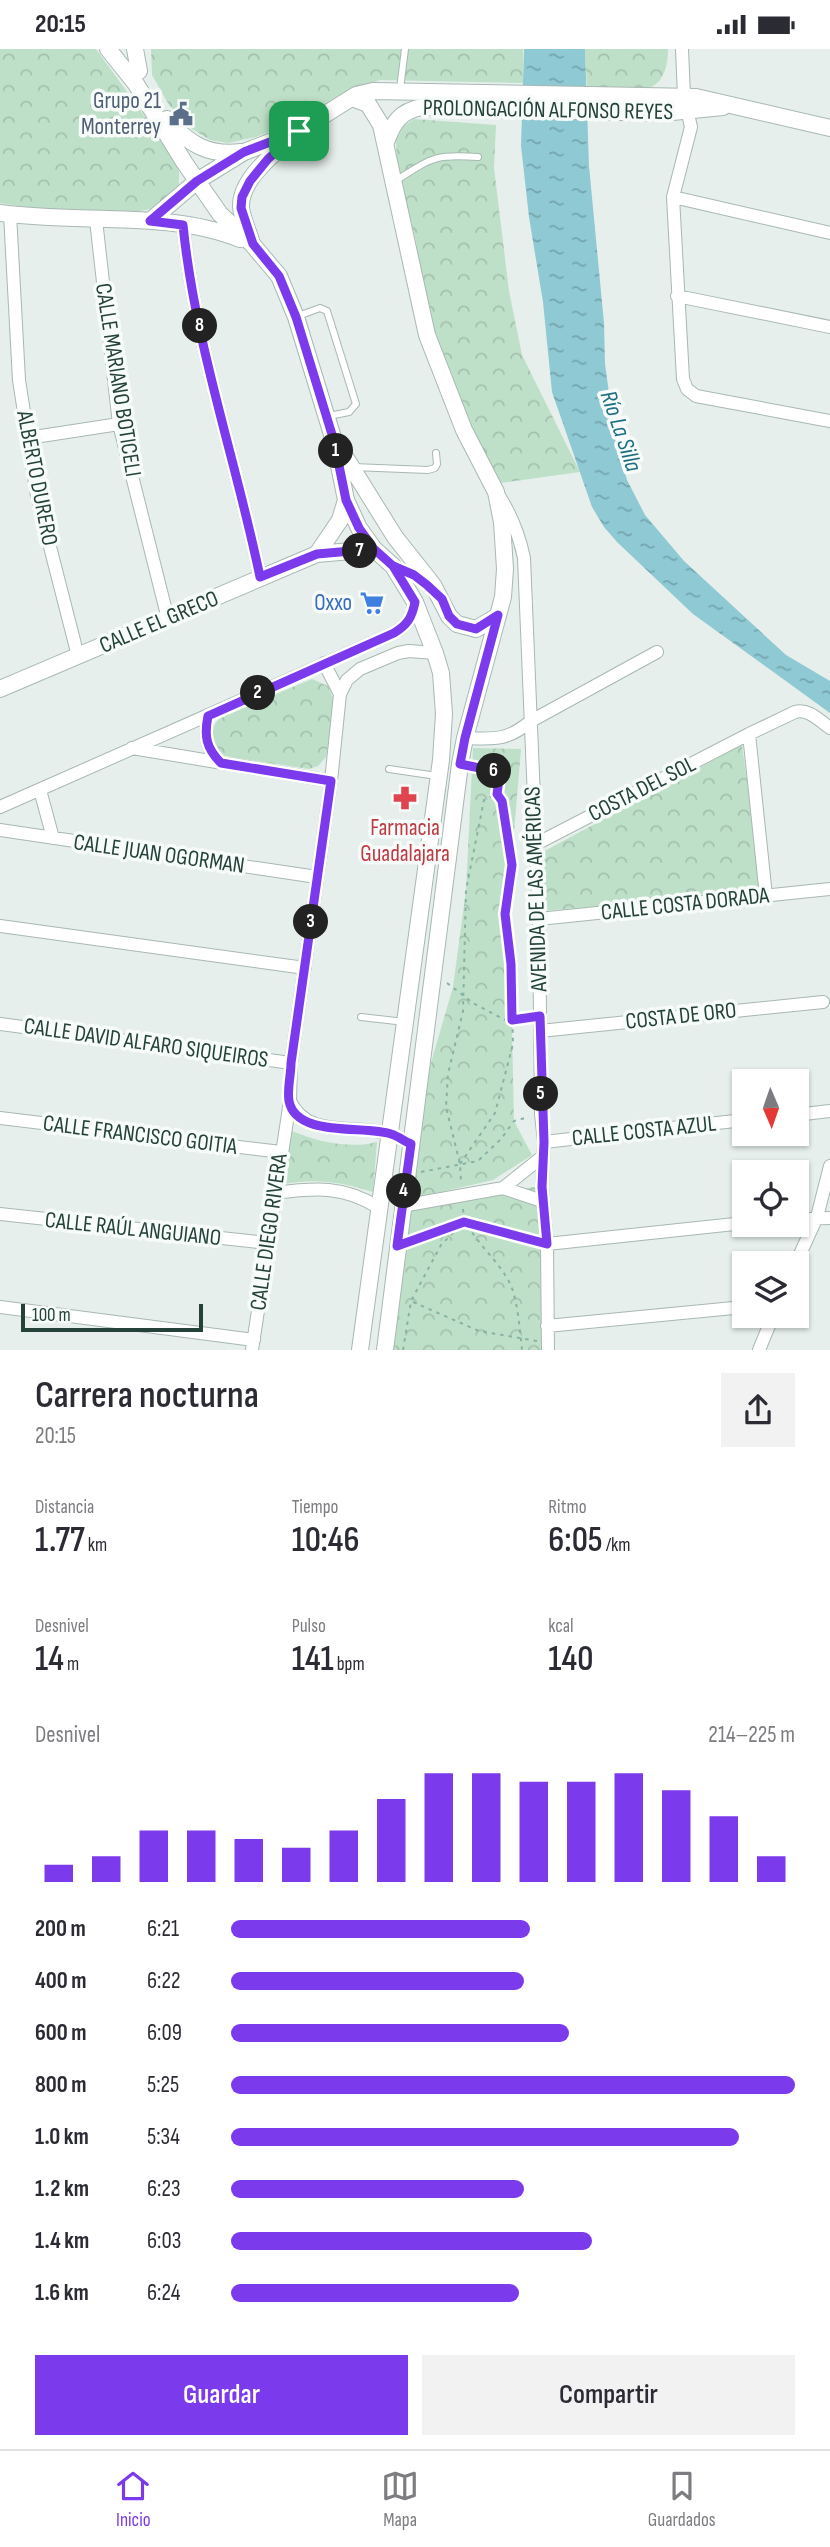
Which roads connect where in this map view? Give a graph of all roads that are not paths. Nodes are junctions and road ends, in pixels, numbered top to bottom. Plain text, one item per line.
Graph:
1 (108, 49) edge
2 (122, 49) edge
3 (135, 49) edge
4 (405, 49) edge
5 (682, 49) edge
6 (139, 71) junction
7 (400, 91) junction
8 (352, 97) junction
9 (421, 99) junction
10 (686, 104) junction
11 (830, 128) edge
12 (299, 131) junction
13 (386, 142) junction
14 (244, 152) junction
15 (478, 157) dead end
16 (184, 162) junction
17 (197, 181) junction
18 (393, 181) junction
19 (178, 197) junction
20 (673, 197) junction
21 (5, 213) edge
22 (96, 220) junction
23 (150, 221) junction
24 (183, 225) junction
25 (830, 233) edge
26 (253, 244) junction
27 (677, 296) junction
28 (296, 317) junction
29 (830, 327) edge
30 (327, 416) junction
31 (830, 421) edge
32 (119, 424) junction
33 (28, 438) junction
34 (334, 441) junction
35 (436, 453) dead end
36 (351, 466) junction
37 (496, 492) junction
38 (346, 500) junction
39 (374, 549) junction
40 (317, 554) junction
41 (393, 566) junction
42 (260, 577) junction
43 (442, 599) junction
44 (415, 602) junction
45 (498, 615) junction
46 (168, 619) junction
47 (657, 652) dead end
48 (435, 653) junction
49 (78, 656) junction
50 (324, 663) junction
51 (0, 689) edge
52 (340, 694) junction
53 (208, 716) junction
54 (531, 721) junction
55 (830, 728) edge
56 (749, 734) junction
57 (465, 738) junction
58 (132, 748) junction
59 (221, 763) junction
60 (389, 769) dead end
61 (439, 777) junction
62 (331, 781) junction
63 (40, 789) junction
64 (0, 807) edge
65 (0, 830) edge
66 (53, 838) junction
67 (536, 844) junction
68 (317, 877) junction
69 (830, 889) edge
70 (766, 896) junction
71 (539, 919) junction
72 (0, 926) edge
73 (305, 968) junction
74 (823, 1002) dead end
75 (361, 1017) dead end
76 (407, 1022) junction
77 (0, 1024) edge
78 (540, 1031) junction
79 (291, 1063) junction
80 (289, 1101) junction
81 (830, 1111) edge
82 (809, 1113) edge
83 (0, 1118) edge
84 (732, 1121) edge
85 (390, 1133) junction
86 (544, 1142) junction
87 (411, 1144) junction
88 (281, 1152) junction
89 (542, 1157) junction
90 (830, 1166) edge
91 (503, 1188) junction
92 (274, 1193) junction
93 (542, 1201) junction
94 (402, 1206) junction
95 (379, 1208) junction
96 (0, 1214) edge
97 (823, 1217) edge
98 (732, 1224) edge
99 (267, 1243) junction
100 (547, 1244) junction
101 (803, 1251) edge
102 (0, 1307) edge
103 (732, 1308) edge
104 (547, 1326) junction
105 (768, 1328) edge
106 (253, 1345) edge
107 (548, 1347) edge
108 (360, 1350) edge
109 (385, 1350) edge
110 (759, 1350) edge

1 - 16 street
2 - 6 street
3 - 6 street
4 - 7 lane
5 - 10 street
6 - 14 street
7 - 8 street
7 - 9 street
8 - 12 street
8 - 13 street
9 - 10 street, PROLONGACIÓN ALFONSO REYES
9 - 10 street, PROLONGACIÓN ALFONSO REYES
9 - 13 street, PROLONGACIÓN ALFONSO REYES
10 - 11 street, PROLONGACIÓN ALFONSO REYES
10 - 20 street
12 - 14 street
12 - 26 street
13 - 18 street
14 - 17 street
15 - 18 lane
16 - 17 street
16 - 19 street
17 - 19 street
17 - 26 street
18 - 37 street
19 - 23 street
20 - 25 street
20 - 27 street
21 - 22 street
21 - 33 street, ALBERTO DURERO
22 - 23 street
22 - 32 street, CALLE MARIANO BOTICELI
23 - 24 street
24 - 26 street
24 - 42 street
26 - 28 street
27 - 29 street
27 - 31 street
28 - 30 street
28 - 30 lane
30 - 34 street
32 - 33 street
32 - 46 street, CALLE MARIANO BOTICELI
33 - 49 street, ALBERTO DURERO
34 - 36 street
34 - 38 street
35 - 36 lane
36 - 43 street
37 - 45 street
37 - 54 street
38 - 39 street
38 - 40 street
39 - 40 street, CALLE EL GRECO
39 - 41 street
40 - 42 street, CALLE EL GRECO
41 - 43 street
41 - 44 street
42 - 46 street, CALLE EL GRECO
43 - 45 street
44 - 48 street
44 - 50 street
45 - 57 street
46 - 49 street, CALLE EL GRECO
47 - 54 street
48 - 52 street
48 - 61 street
49 - 51 street, CALLE EL GRECO
50 - 52 street
50 - 53 street
52 - 62 street, CALLE DIEGO RIVERA
53 - 58 street
53 - 59 street
54 - 57 street
54 - 67 street, AVENIDA DE LAS AMÉRICAS
55 - 56 street, COSTA DEL SOL
56 - 67 street, COSTA DEL SOL
56 - 70 street
57 - 87 street
58 - 59 street
58 - 63 street
59 - 62 street
60 - 61 lane
61 - 76 street
62 - 68 street, CALLE DIEGO RIVERA
63 - 64 street
63 - 66 street
65 - 66 street, CALLE JUAN OGORMAN
66 - 68 street, CALLE JUAN OGORMAN
67 - 71 street, AVENIDA DE LAS AMÉRICAS
68 - 73 street, CALLE DIEGO RIVERA
69 - 70 street, CALLE COSTA DORADA
70 - 71 street, CALLE COSTA DORADA
71 - 78 street, AVENIDA DE LAS AMÉRICAS
72 - 73 street
73 - 79 street, CALLE DIEGO RIVERA
74 - 78 street, COSTA DE ORO
75 - 76 lane
76 - 85 street
77 - 79 street, CALLE DAVID ALFARO SIQUEIROS
78 - 86 street, AVENIDA DE LAS AMÉRICAS
79 - 80 street, CALLE DIEGO RIVERA
80 - 85 street
80 - 88 street, CALLE DIEGO RIVERA
81 - 82 street
83 - 88 street, CALLE FRANCISCO GOITIA
84 - 86 street, CALLE COSTA AZUL
85 - 87 street
85 - 95 street
86 - 89 street, AVENIDA DE LAS AMÉRICAS
87 - 94 street
88 - 92 street, CALLE DIEGO RIVERA
89 - 91 street, CALLE COSTA AZUL
89 - 93 street, AVENIDA DE LAS AMÉRICAS
90 - 97 street
91 - 93 street, CALLE COSTA AZUL
91 - 94 street, CALLE COSTA AZUL
92 - 95 street
92 - 99 street, CALLE DIEGO RIVERA
93 - 100 street, AVENIDA DE LAS AMÉRICAS
94 - 109 street
95 - 108 street
96 - 99 street, CALLE RAÚL ANGUIANO
97 - 101 street
98 - 100 street
99 - 106 street, CALLE DIEGO RIVERA
100 - 104 street, AVENIDA DE LAS AMÉRICAS
102 - 106 street
103 - 104 street
104 - 107 street, AVENIDA DE LAS AMÉRICAS
105 - 110 street

